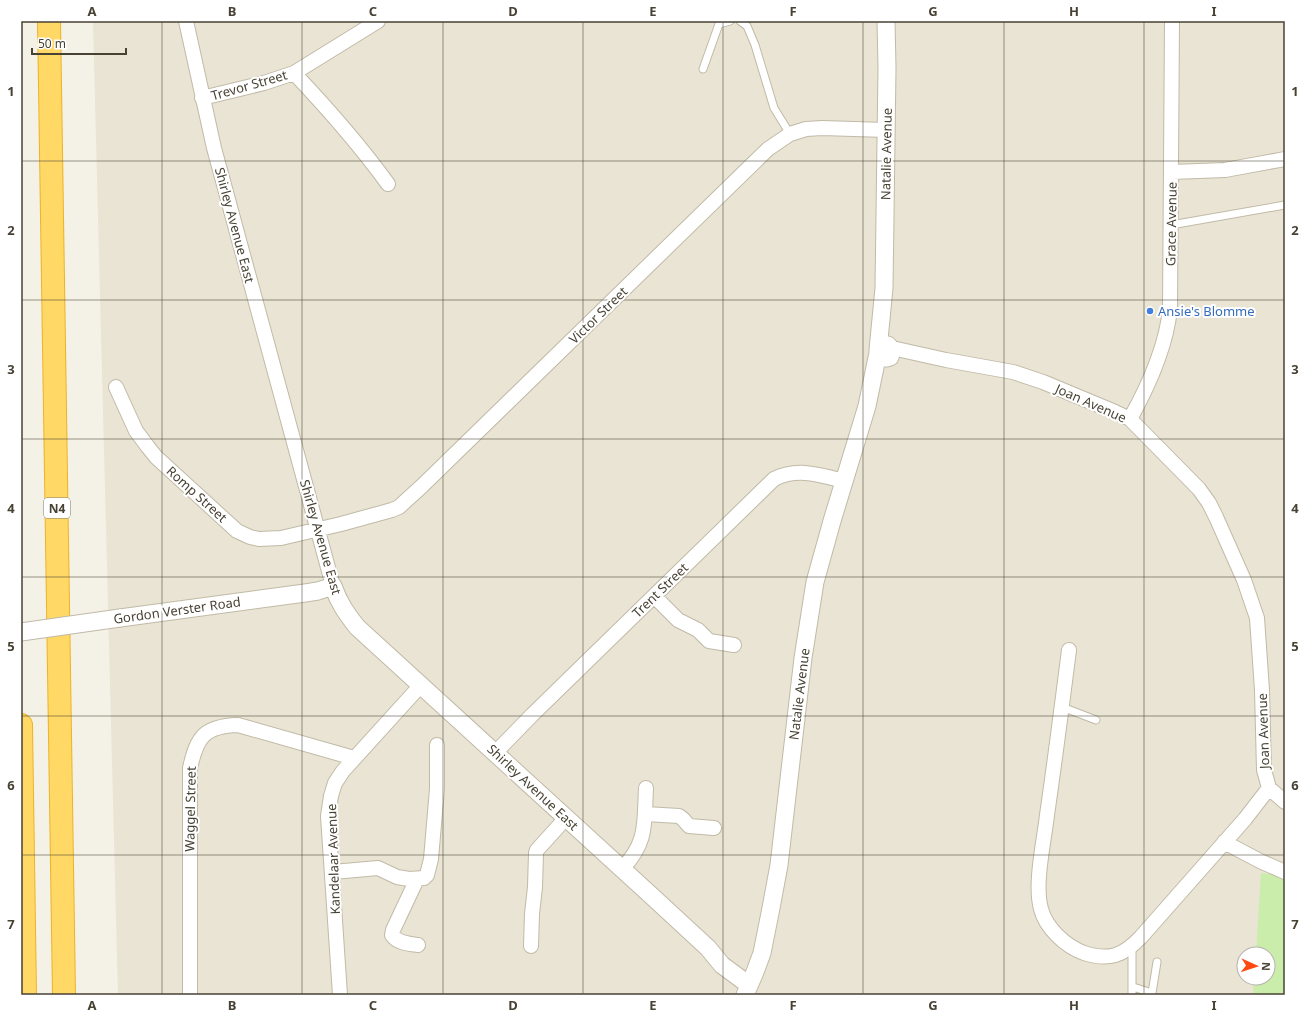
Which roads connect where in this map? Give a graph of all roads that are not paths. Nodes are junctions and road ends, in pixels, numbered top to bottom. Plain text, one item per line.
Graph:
1 (49, 21) edge
2 (55, 21) edge
3 (186, 21) edge
4 (378, 21) edge
5 (730, 21) edge
6 (740, 21) edge
7 (886, 21) edge
8 (1172, 21) edge
9 (703, 69) dead end
10 (294, 73) junction
11 (202, 98) junction
12 (886, 130) junction
13 (790, 134) junction
14 (1285, 159) edge
15 (51, 163) junction
16 (1172, 172) junction
17 (388, 184) dead end
18 (1285, 205) edge
19 (1171, 225) junction
20 (886, 352) junction
21 (116, 387) dead end
22 (1130, 419) junction
23 (844, 481) junction
24 (318, 529) junction
25 (333, 586) junction
26 (654, 596) junction
27 (21, 632) edge
28 (734, 645) dead end
29 (1069, 650) dead end
30 (421, 685) junction
31 (1062, 707) junction
32 (1096, 720) dead end
33 (21, 725) edge
34 (437, 745) dead end
35 (495, 753) junction
36 (354, 758) junction
37 (646, 788) dead end
38 (1269, 788) junction
39 (1285, 802) edge
40 (645, 814) junction
41 (566, 818) junction
42 (714, 828) dead end
43 (1224, 842) junction
44 (622, 869) junction
45 (333, 872) junction
46 (1285, 872) edge
47 (416, 879) junction
48 (418, 945) dead end
49 (531, 946) dead end
50 (1132, 946) junction
51 (1157, 962) dead end
52 (1133, 987) junction
53 (747, 990) edge
54 (1152, 994) edge
55 (25, 995) edge
56 (64, 995) edge
57 (190, 995) edge
58 (340, 995) edge
59 (1132, 995) edge

1 - 15 highway, N4
2 - 15 highway
3 - 11 street, Shirley Avenue East
4 - 10 street, Trevor Street
5 - 9 lane
6 - 13 lane
7 - 12 street, Natalie Avenue
8 - 16 street, Grace Avenue
10 - 11 street, Trevor Street
10 - 17 street
11 - 24 street, Shirley Avenue East
12 - 13 street, Victor Street
12 - 20 street, Natalie Avenue
13 - 24 street, Victor Street
14 - 16 street
15 - 56 highway, N4
16 - 19 street, Grace Avenue
18 - 19 lane
19 - 22 street, Grace Avenue
20 - 22 street, Joan Avenue
20 - 23 street, Natalie Avenue
21 - 24 street, Romp Street
22 - 38 street, Joan Avenue
23 - 26 street, Trent Street
23 - 53 street, Natalie Avenue
24 - 25 street, Shirley Avenue East
25 - 27 street, Gordon Verster Road, bridge
25 - 30 street, Shirley Avenue East
26 - 28 street
26 - 35 street, Trent Street
29 - 31 street
30 - 35 street, Shirley Avenue East
30 - 36 street, Kandelaar Avenue
31 - 32 lane
31 - 50 street
33 - 55 highway
34 - 47 street
35 - 41 street, Shirley Avenue East
36 - 45 street, Kandelaar Avenue
36 - 57 street, Waggel Street
37 - 40 street
38 - 39 street
38 - 43 street
40 - 42 street
40 - 44 street
41 - 44 street, Shirley Avenue East
41 - 49 street
43 - 46 street
43 - 50 street
44 - 53 street, Shirley Avenue East
45 - 47 street
45 - 58 street, Kandelaar Avenue
47 - 48 street
50 - 52 lane
51 - 54 lane
52 - 54 lane
52 - 59 lane

